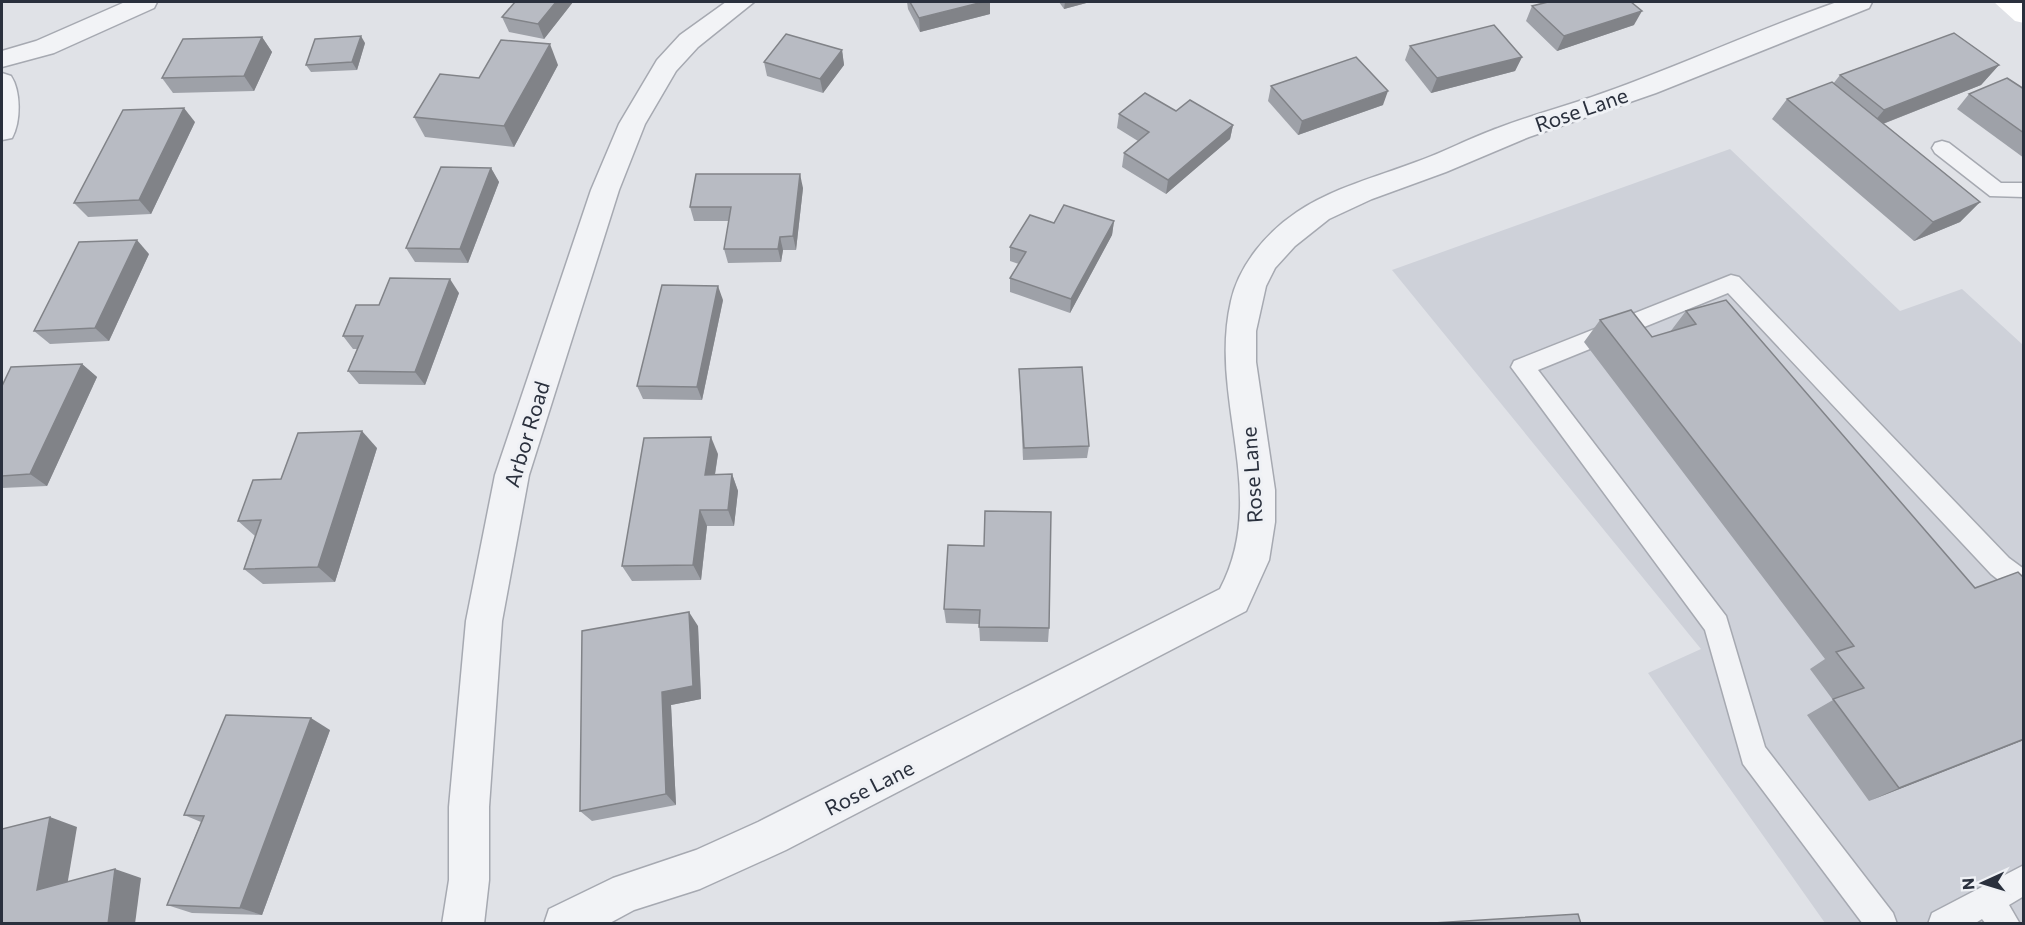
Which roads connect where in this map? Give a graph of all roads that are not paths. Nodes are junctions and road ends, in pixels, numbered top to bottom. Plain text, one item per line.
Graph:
1 (145, 2) edge
2 (742, 2) edge
3 (1860, 2) edge
4 (2006, 2) edge
5 (2024, 15) edge
6 (2, 59) edge
7 (2, 82) edge
8 (2, 131) edge
9 (1942, 148) dead end
10 (2024, 190) edge
11 (2012, 562) edge
12 (2024, 585) edge
13 (2024, 880) edge
14 (1996, 913) edge
15 (463, 924) edge
16 (564, 924) edge
17 (1882, 924) edge
18 (1943, 924) edge

1 - 6 street
2 - 15 street, Arbor Road
3 - 16 street, Rose Lane
4 - 5 main road
7 - 8 street
9 - 10 lane
11 - 12 lane
11 - 17 lane
13 - 14 lane
14 - 18 lane

